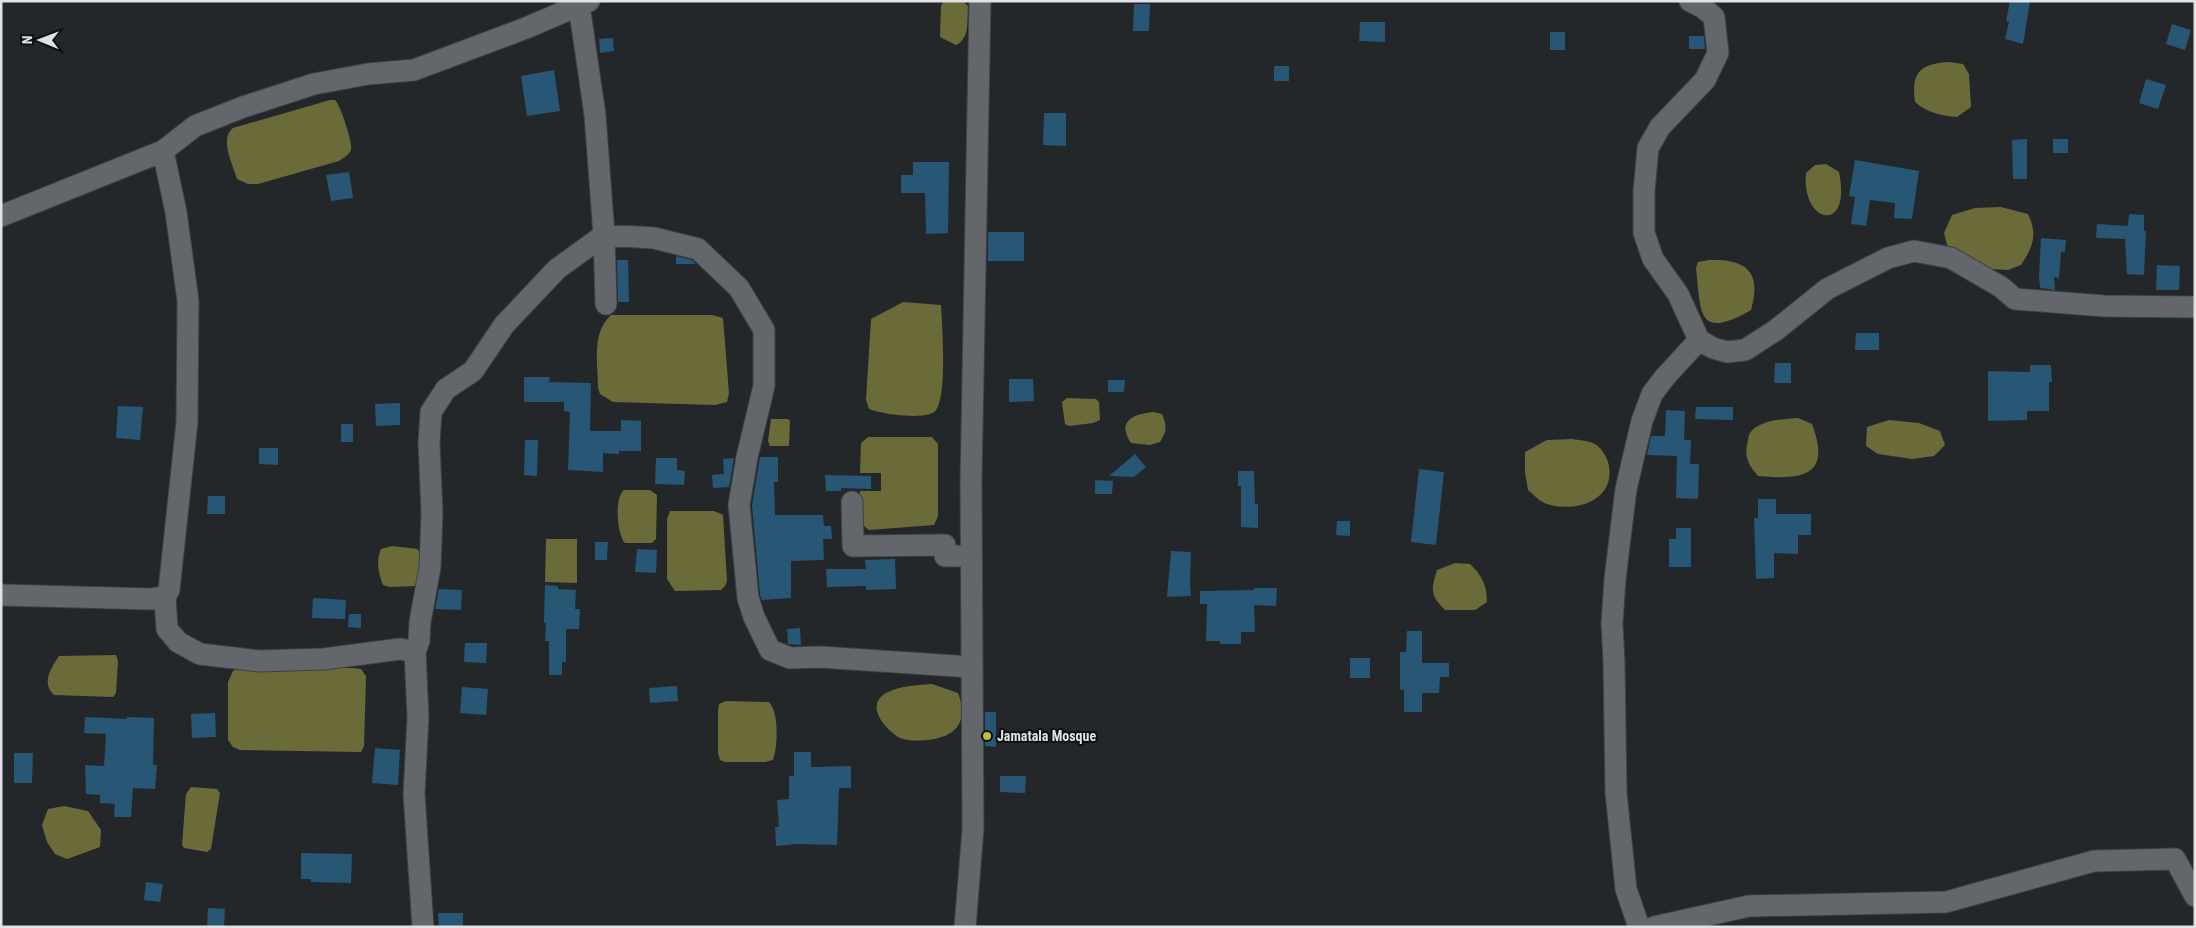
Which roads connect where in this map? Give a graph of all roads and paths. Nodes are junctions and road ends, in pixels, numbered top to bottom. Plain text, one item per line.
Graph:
1 (980, 1) edge
2 (1690, 1) edge
3 (584, 3) edge
4 (163, 151) junction
5 (1, 216) edge
6 (604, 235) junction
7 (606, 304) dead end
8 (2195, 307) edge
9 (1699, 340) junction
10 (852, 502) dead end
11 (971, 556) junction
12 (1, 595) edge
13 (165, 597) junction
14 (415, 652) junction
15 (971, 667) junction
16 (2195, 896) edge
17 (423, 927) edge
18 (965, 927) edge
19 (1639, 927) edge
20 (1654, 927) edge

1 - 11 street
2 - 9 street
3 - 4 street
3 - 6 street
4 - 5 street
4 - 13 street
6 - 7 street
6 - 14 street
6 - 15 street
8 - 9 street
9 - 19 street
10 - 11 street
11 - 15 street
12 - 13 street
13 - 14 street
14 - 17 street
15 - 18 street
16 - 20 street

